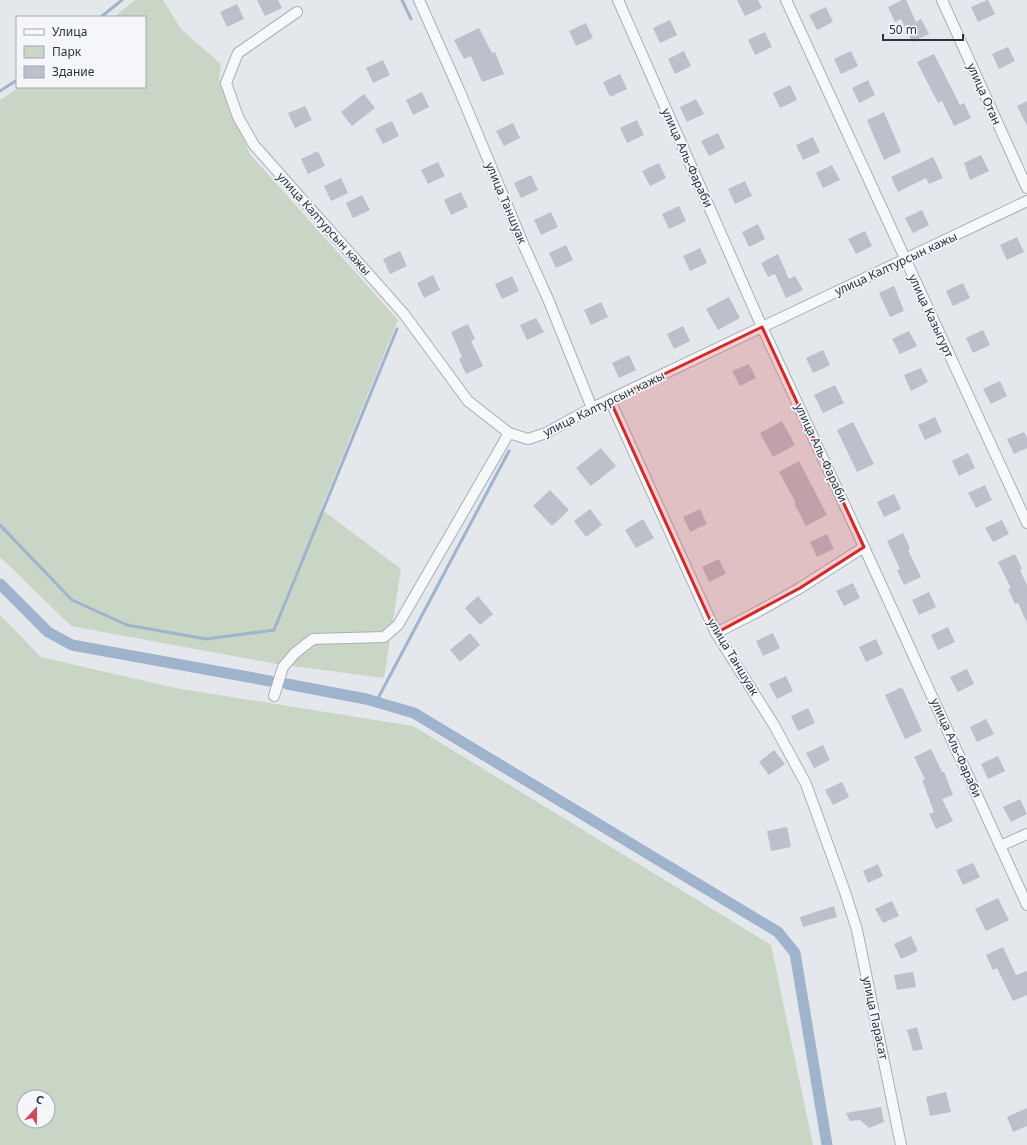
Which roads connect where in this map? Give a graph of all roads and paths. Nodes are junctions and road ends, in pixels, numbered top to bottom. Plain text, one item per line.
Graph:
1 (419, 0) edge
2 (618, 0) edge
3 (786, 0) edge
4 (942, 0) edge
5 (297, 12) dead end
6 (1027, 188) edge
7 (1027, 201) edge
8 (904, 260) junction
9 (762, 327) junction
10 (610, 400) junction
11 (592, 408) junction
12 (509, 433) junction
13 (1027, 523) edge
14 (864, 547) junction
15 (716, 633) junction
16 (274, 696) dead end
17 (1027, 834) edge
18 (1000, 846) junction
19 (845, 892) joint
20 (1027, 905) edge
21 (901, 1145) edge

1 - 11 street, улица Таншуак
2 - 9 street, улица Аль-Фараби
3 - 8 street, улица Казыгурт
4 - 6 street, улица Отан
5 - 12 street, улица Калтурсын кажы
7 - 8 street, улица Калтурсын кажы
8 - 9 street, улица Калтурсын кажы
8 - 13 street, улица Казыгурт
9 - 10 street, улица Калтурсын кажы
9 - 14 street, улица Аль-Фараби
10 - 11 street, улица Калтурсын кажы
10 - 15 street, улица Таншуак
11 - 12 street, улица Калтурсын кажы
12 - 16 street
14 - 15 street
14 - 18 street, улица Аль-Фараби
15 - 19 street, улица Таншуак
17 - 18 street
18 - 20 street, улица Аль-Фараби
19 - 21 street, улица Парасат

